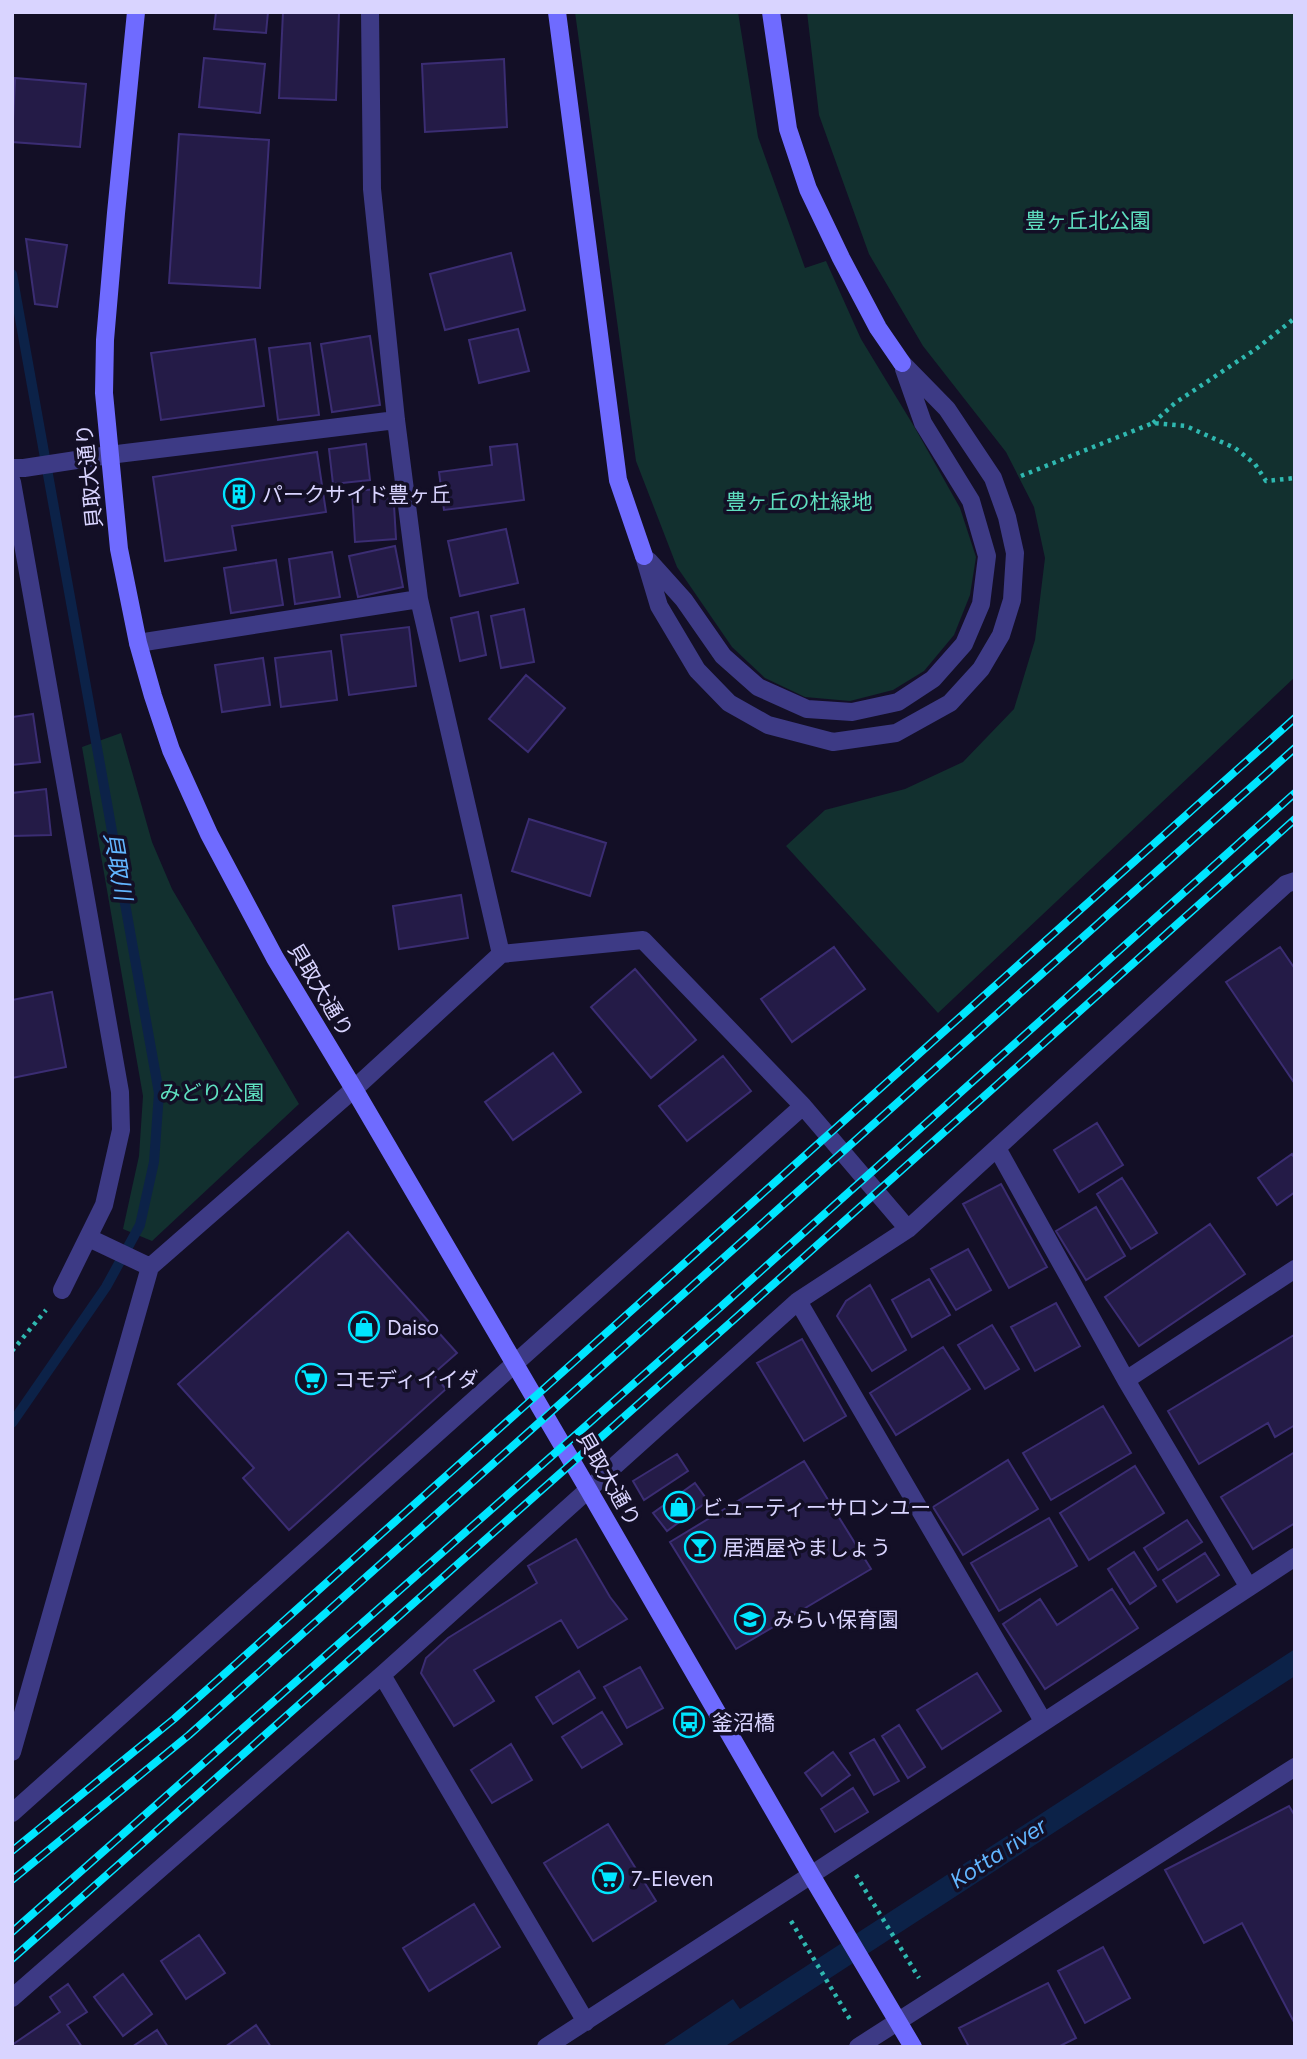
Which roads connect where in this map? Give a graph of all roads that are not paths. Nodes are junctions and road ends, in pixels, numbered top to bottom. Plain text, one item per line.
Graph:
1 (136, 12) edge
2 (370, 12) edge
3 (557, 12) edge
4 (771, 12) edge
5 (902, 363) junction
6 (396, 419) junction
7 (109, 455) junction
8 (18, 468) edge
9 (12, 482) edge
10 (644, 556) junction
11 (419, 599) junction
12 (138, 643) junction
13 (1295, 881) edge
14 (500, 954) junction
15 (354, 1088) junction
16 (803, 1106) junction
17 (997, 1147) junction
18 (908, 1229) junction
19 (96, 1241) junction
20 (146, 1265) junction
21 (1295, 1269) edge
22 (62, 1290) road end
23 (798, 1301) junction
24 (515, 1364) junction
25 (1125, 1380) junction
26 (589, 1489) junction
27 (1295, 1556) edge
28 (1248, 1586) junction
29 (382, 1675) junction
30 (1043, 1721) junction
31 (12, 1752) edge
32 (1295, 1767) edge
33 (12, 1813) edge
34 (811, 1875) junction
35 (12, 1998) edge
36 (897, 2021) junction
37 (586, 2022) junction
38 (547, 2047) edge
39 (858, 2047) edge
40 (913, 2047) edge

1 - 7 street, 貝取大通り
2 - 6 street
3 - 10 street
4 - 5 street
5 - 10 street
5 - 10 street
6 - 7 street
6 - 11 street
7 - 8 street
7 - 12 street, 貝取大通り
9 - 19 street
11 - 12 street
11 - 14 street
12 - 15 street, 貝取大通り
13 - 17 street
14 - 15 street
14 - 16 street
15 - 20 street
15 - 24 street, 貝取大通り
16 - 18 street
16 - 24 street
17 - 18 street
17 - 25 street
18 - 23 street
19 - 20 street
19 - 22 street
20 - 31 street
21 - 25 street
23 - 26 street
23 - 30 street
24 - 26 street, 貝取大通り
24 - 33 street
25 - 28 street
26 - 29 street
26 - 34 street, 貝取大通り
27 - 28 street
28 - 30 street
29 - 35 street
29 - 37 street
30 - 34 street
32 - 36 street
34 - 36 street, 貝取大通り
34 - 37 street
36 - 39 street
36 - 40 street
37 - 38 street

